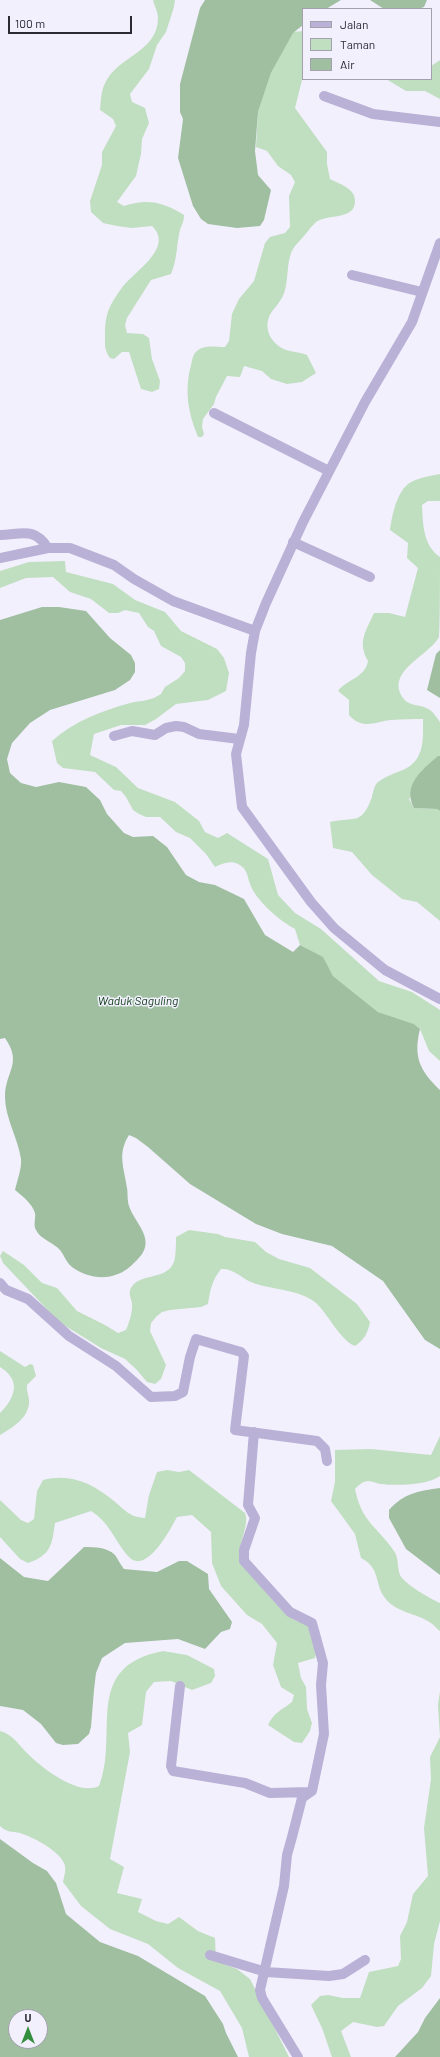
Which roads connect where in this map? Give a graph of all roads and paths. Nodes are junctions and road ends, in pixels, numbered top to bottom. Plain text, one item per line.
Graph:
1 (324, 96) dead end
2 (440, 122) edge
3 (440, 243) edge
4 (352, 275) dead end
5 (422, 292) junction
6 (214, 413) dead end
7 (329, 470) junction
8 (0, 535) edge
9 (293, 542) junction
10 (48, 548) junction
11 (0, 558) edge
12 (370, 577) dead end
13 (256, 630) junction
14 (114, 736) dead end
15 (239, 739) junction
16 (440, 999) edge
17 (0, 1283) edge
18 (254, 1432) junction
19 (327, 1461) dead end
20 (180, 1686) dead end
21 (311, 1792) junction
22 (210, 1955) dead end
23 (365, 1960) dead end
24 (266, 1972) junction
25 (298, 2057) edge

1 - 2 street
3 - 5 street
4 - 5 street
5 - 7 street
6 - 7 street
7 - 9 street
8 - 10 street
9 - 12 street
9 - 13 street
10 - 11 street
10 - 13 street
13 - 15 street
14 - 15 street
15 - 16 street
17 - 18 street
18 - 19 street
18 - 21 street
20 - 21 street
21 - 24 street
22 - 24 street
23 - 24 street
24 - 25 street

